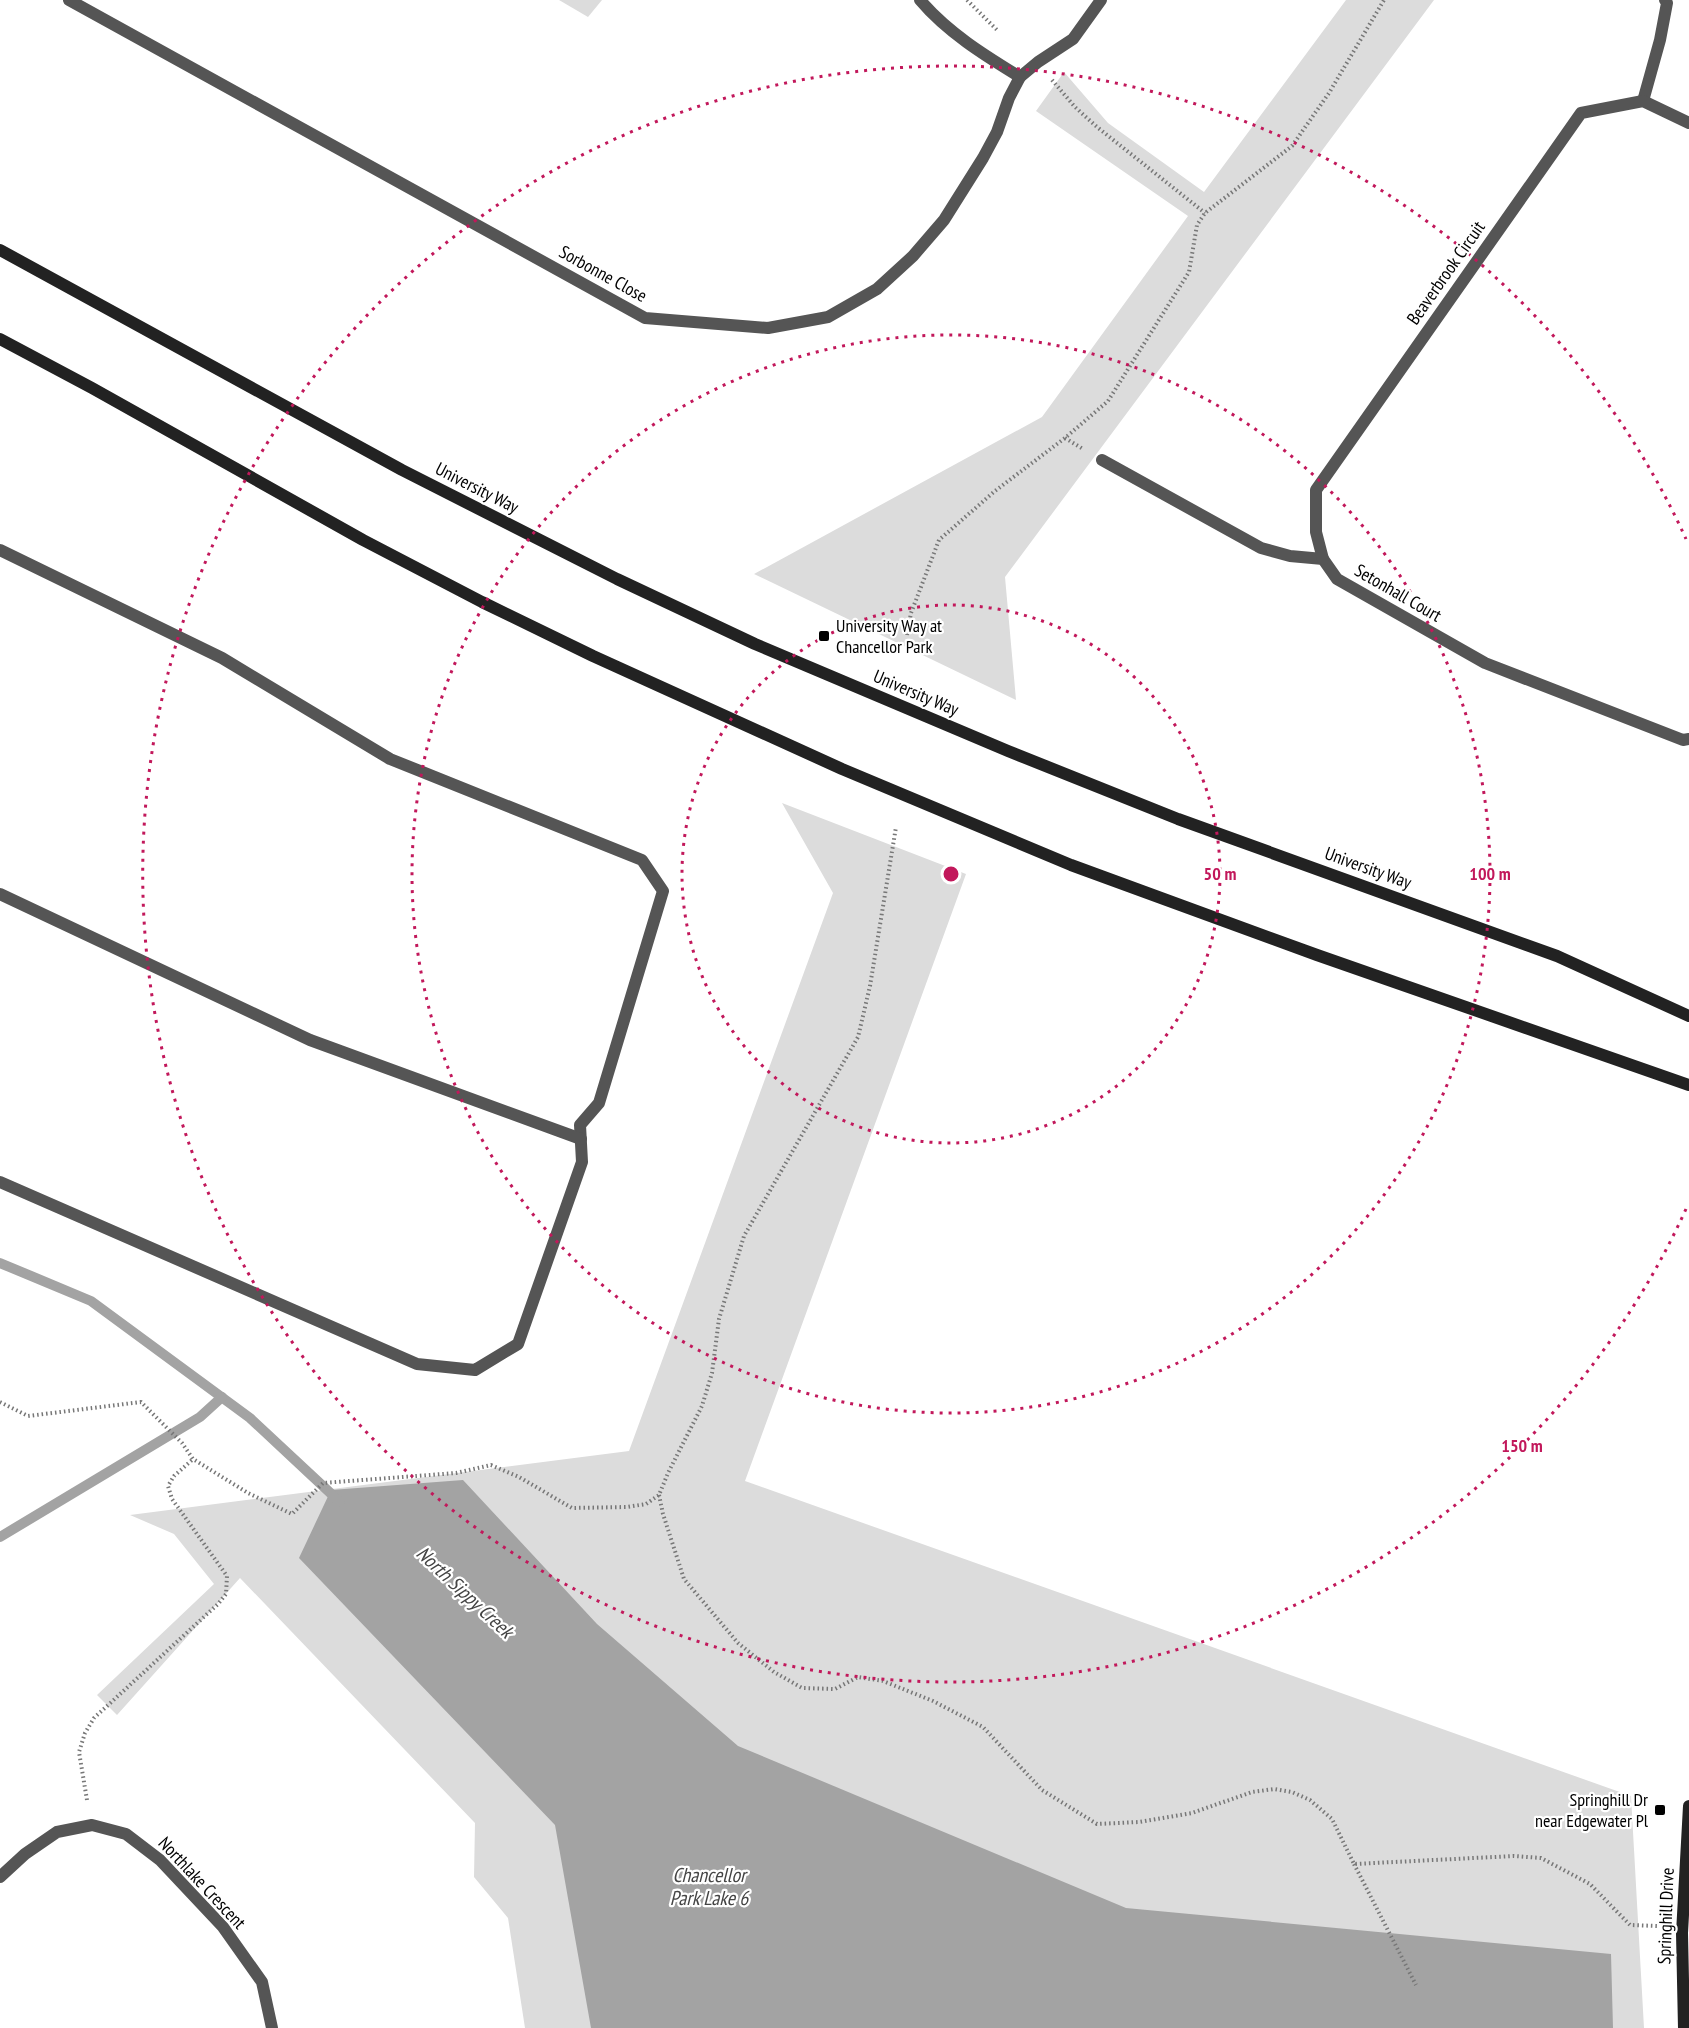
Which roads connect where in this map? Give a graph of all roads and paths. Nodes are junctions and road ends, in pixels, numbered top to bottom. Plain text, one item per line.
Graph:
1 (69, 0) edge
2 (920, 0) edge
3 (967, 0) edge
4 (1101, 0) edge
5 (1384, 0) edge
6 (1665, 0) edge
7 (1038, 62) junction
8 (1020, 77) junction
9 (1643, 100) junction
10 (1689, 123) edge
11 (1205, 213) junction
12 (0, 250) edge
13 (0, 339) edge
14 (1102, 460) dead end
15 (2, 556) edge
16 (1323, 560) junction
17 (907, 635) dead end
18 (1689, 739) edge
19 (896, 827) dead end
20 (0, 894) edge
21 (1689, 1017) edge
22 (1689, 1085) edge
23 (581, 1139) junction
24 (0, 1182) edge
25 (0, 1402) edge
26 (193, 1459) junction
27 (659, 1495) junction
28 (1689, 1806) edge
29 (92, 1825) junction
30 (1354, 1864) junction
31 (0, 1877) edge
32 (1683, 1926) junction
33 (1416, 1985) dead end
34 (1686, 1988) edge
35 (272, 2028) edge
36 (1684, 2028) edge

1 - 8 street, Sorbonne Close
2 - 8 street
3 - 7 path
4 - 7 street, Sorbonne Close
5 - 11 path
6 - 9 street
7 - 8 street, Sorbonne Close
7 - 11 path
9 - 10 street
9 - 16 street, Beaverbrook Circuit
11 - 17 path
12 - 21 main road, University Way
13 - 22 main road
14 - 16 street
15 - 23 street
16 - 18 street, Setonhall Court
19 - 27 path
20 - 23 street
23 - 24 street
25 - 26 path
26 - 27 path
26 - 29 path
27 - 30 path
28 - 32 main road, Springhill Drive
29 - 31 street
29 - 35 street, Northlake Crescent
30 - 32 path
30 - 33 path
32 - 34 main road, Springhill Drive
34 - 36 main road, Springhill Drive

